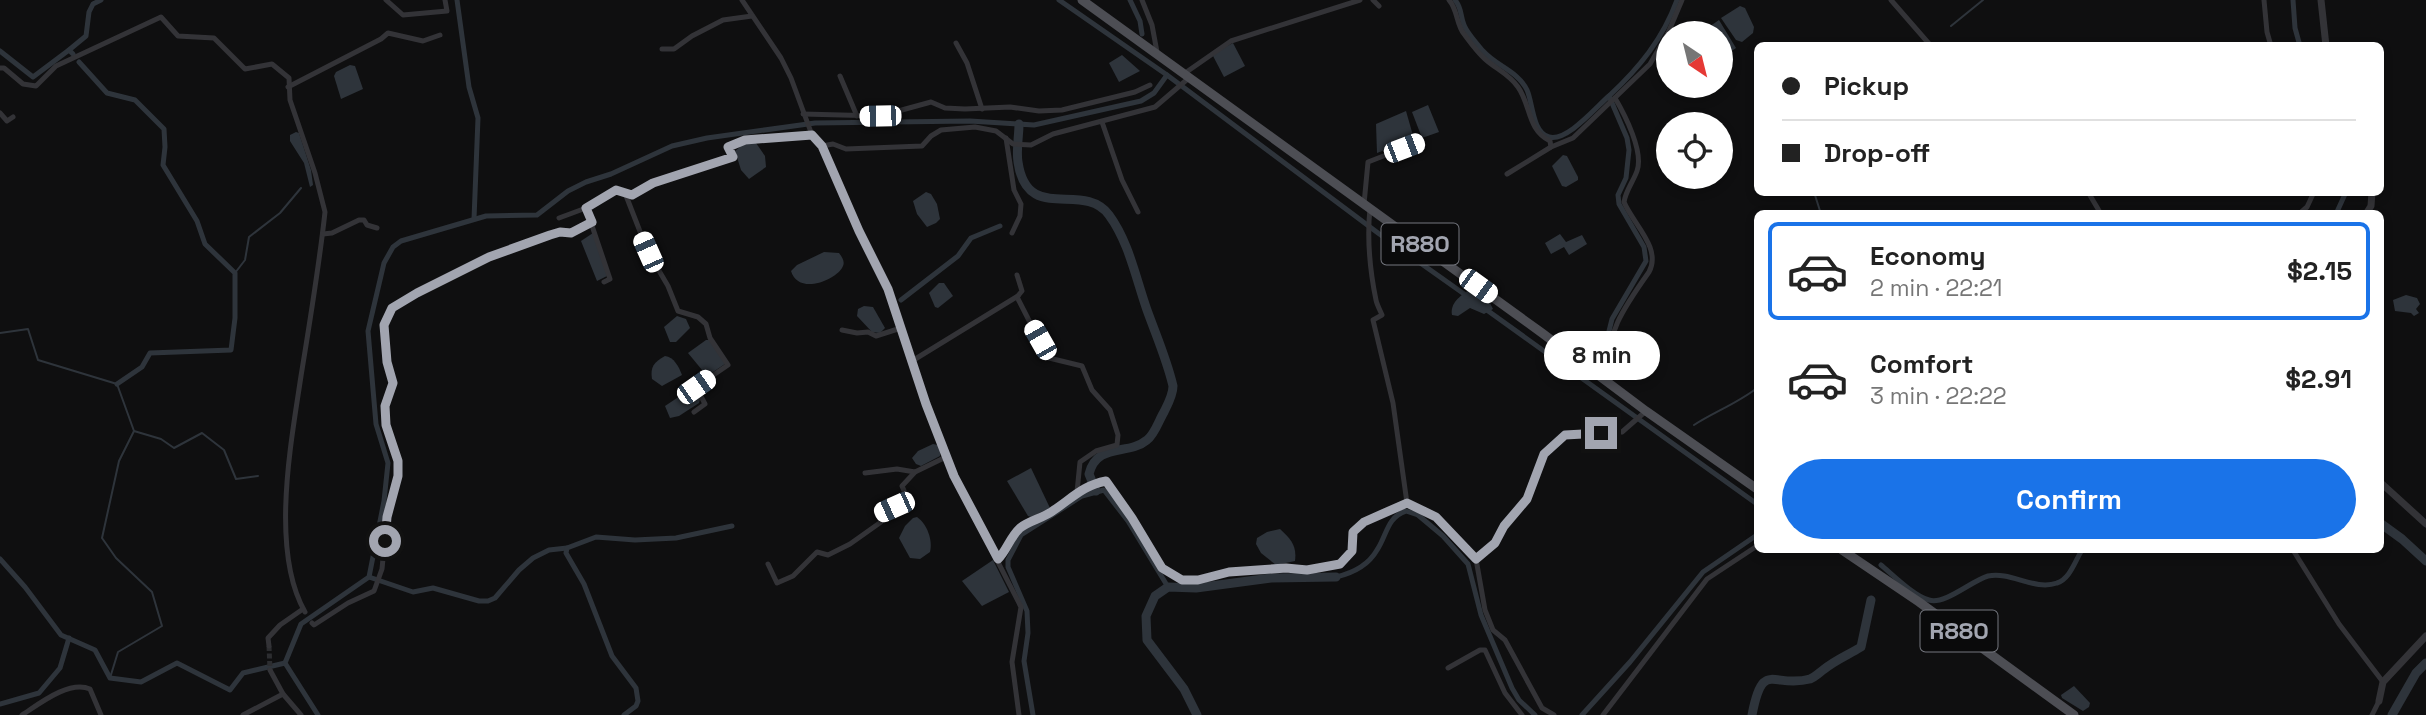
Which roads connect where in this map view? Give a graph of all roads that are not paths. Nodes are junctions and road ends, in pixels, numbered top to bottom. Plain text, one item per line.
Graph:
1 (386, 0) edge
2 (445, 0) edge
3 (742, 0) edge
4 (1082, 0) edge
5 (1142, 0) edge
6 (1360, 0) edge
7 (1373, 0) edge
8 (1449, 0) edge
9 (1682, 0) edge
10 (1891, 0) edge
11 (2264, 0) edge
12 (2320, 0) edge
13 (1379, 6) dead end
14 (752, 16) junction
15 (1673, 21) edge
16 (440, 35) dead end
17 (1928, 42) edge
18 (2270, 42) edge
19 (2325, 42) edge
20 (956, 43) dead end
21 (662, 49) dead end
22 (1157, 52) junction
23 (1656, 57) edge
24 (0, 68) edge
25 (1187, 75) junction
26 (840, 76) dead end
27 (1150, 85) dead end
28 (288, 87) junction
29 (1615, 98) junction
30 (982, 108) junction
31 (0, 113) edge
32 (803, 114) junction
33 (857, 116) junction
34 (13, 117) dead end
35 (1102, 122) junction
36 (812, 135) junction
37 (1006, 138) junction
38 (1422, 141) dead end
39 (822, 146) junction
40 (1551, 147) junction
41 (1507, 174) dead end
42 (625, 193) junction
43 (1367, 206) junction
44 (586, 208) junction
45 (1138, 212) dead end
46 (559, 218) dead end
47 (592, 222) junction
48 (377, 228) dead end
49 (1012, 233) dead end
50 (323, 234) junction
51 (1017, 275) dead end
52 (604, 282) dead end
53 (1018, 296) junction
54 (901, 328) junction
55 (842, 330) dead end
56 (912, 361) junction
57 (1605, 380) junction
58 (1646, 411) junction
59 (694, 412) dead end
60 (948, 456) junction
61 (915, 472) junction
62 (865, 473) dead end
63 (1754, 484) edge
64 (2384, 486) edge
65 (1077, 492) junction
66 (1407, 503) junction
67 (2426, 524) edge
68 (1754, 548) edge
69 (1846, 553) edge
70 (2295, 553) edge
71 (998, 559) junction
72 (1476, 559) junction
73 (768, 564) dead end
74 (312, 622) dead end
75 (2426, 636) edge
76 (269, 646) tunnel mouth
77 (1448, 668) dead end
78 (270, 670) tunnel mouth
79 (2383, 682) junction
80 (284, 694) junction
81 (2379, 701) joint
82 (22, 715) edge
83 (101, 715) edge
84 (243, 715) edge
85 (301, 715) edge
86 (1019, 715) edge
87 (1522, 715) edge
88 (1554, 715) edge
89 (1603, 715) edge
90 (2074, 715) edge
91 (2372, 715) edge

1 - 2 street
3 - 14 street
4 - 22 main road, R880
5 - 22 street
6 - 25 street
7 - 13 street
8 - 40 street
9 - 15 street
10 - 17 street
11 - 18 street
12 - 19 street
14 - 21 street
14 - 32 street
16 - 28 street
20 - 30 street
22 - 25 main road, R880
23 - 29 street
24 - 28 street
25 - 35 street
25 - 43 main road, R880
26 - 33 street
27 - 30 street
28 - 50 street
29 - 40 street
29 - 57 street
30 - 33 street
31 - 34 street
32 - 33 street
32 - 36 street
35 - 37 street
35 - 45 street
36 - 39 street
36 - 42 street
37 - 39 street
37 - 49 street
38 - 43 street
39 - 54 street
40 - 41 street
42 - 44 street
42 - 59 street
43 - 57 main road, R880
43 - 66 street
44 - 46 street
44 - 47 street
47 - 52 street
47 - 74 street
48 - 50 street
50 - 76 street
51 - 53 street
53 - 56 street
53 - 65 street
54 - 55 street
54 - 56 street
56 - 60 street
57 - 58 main road, R880
58 - 63 main road, R880
58 - 72 street
60 - 61 street
60 - 71 street
61 - 62 street
61 - 73 street
64 - 67 street
65 - 66 street
65 - 71 street
66 - 72 street
68 - 89 street
69 - 90 main road, R880
70 - 79 street
71 - 86 street
72 - 88 street
75 - 79 street
77 - 87 street
78 - 80 street
79 - 81 street
80 - 84 street
80 - 85 street
81 - 91 street
82 - 83 street

